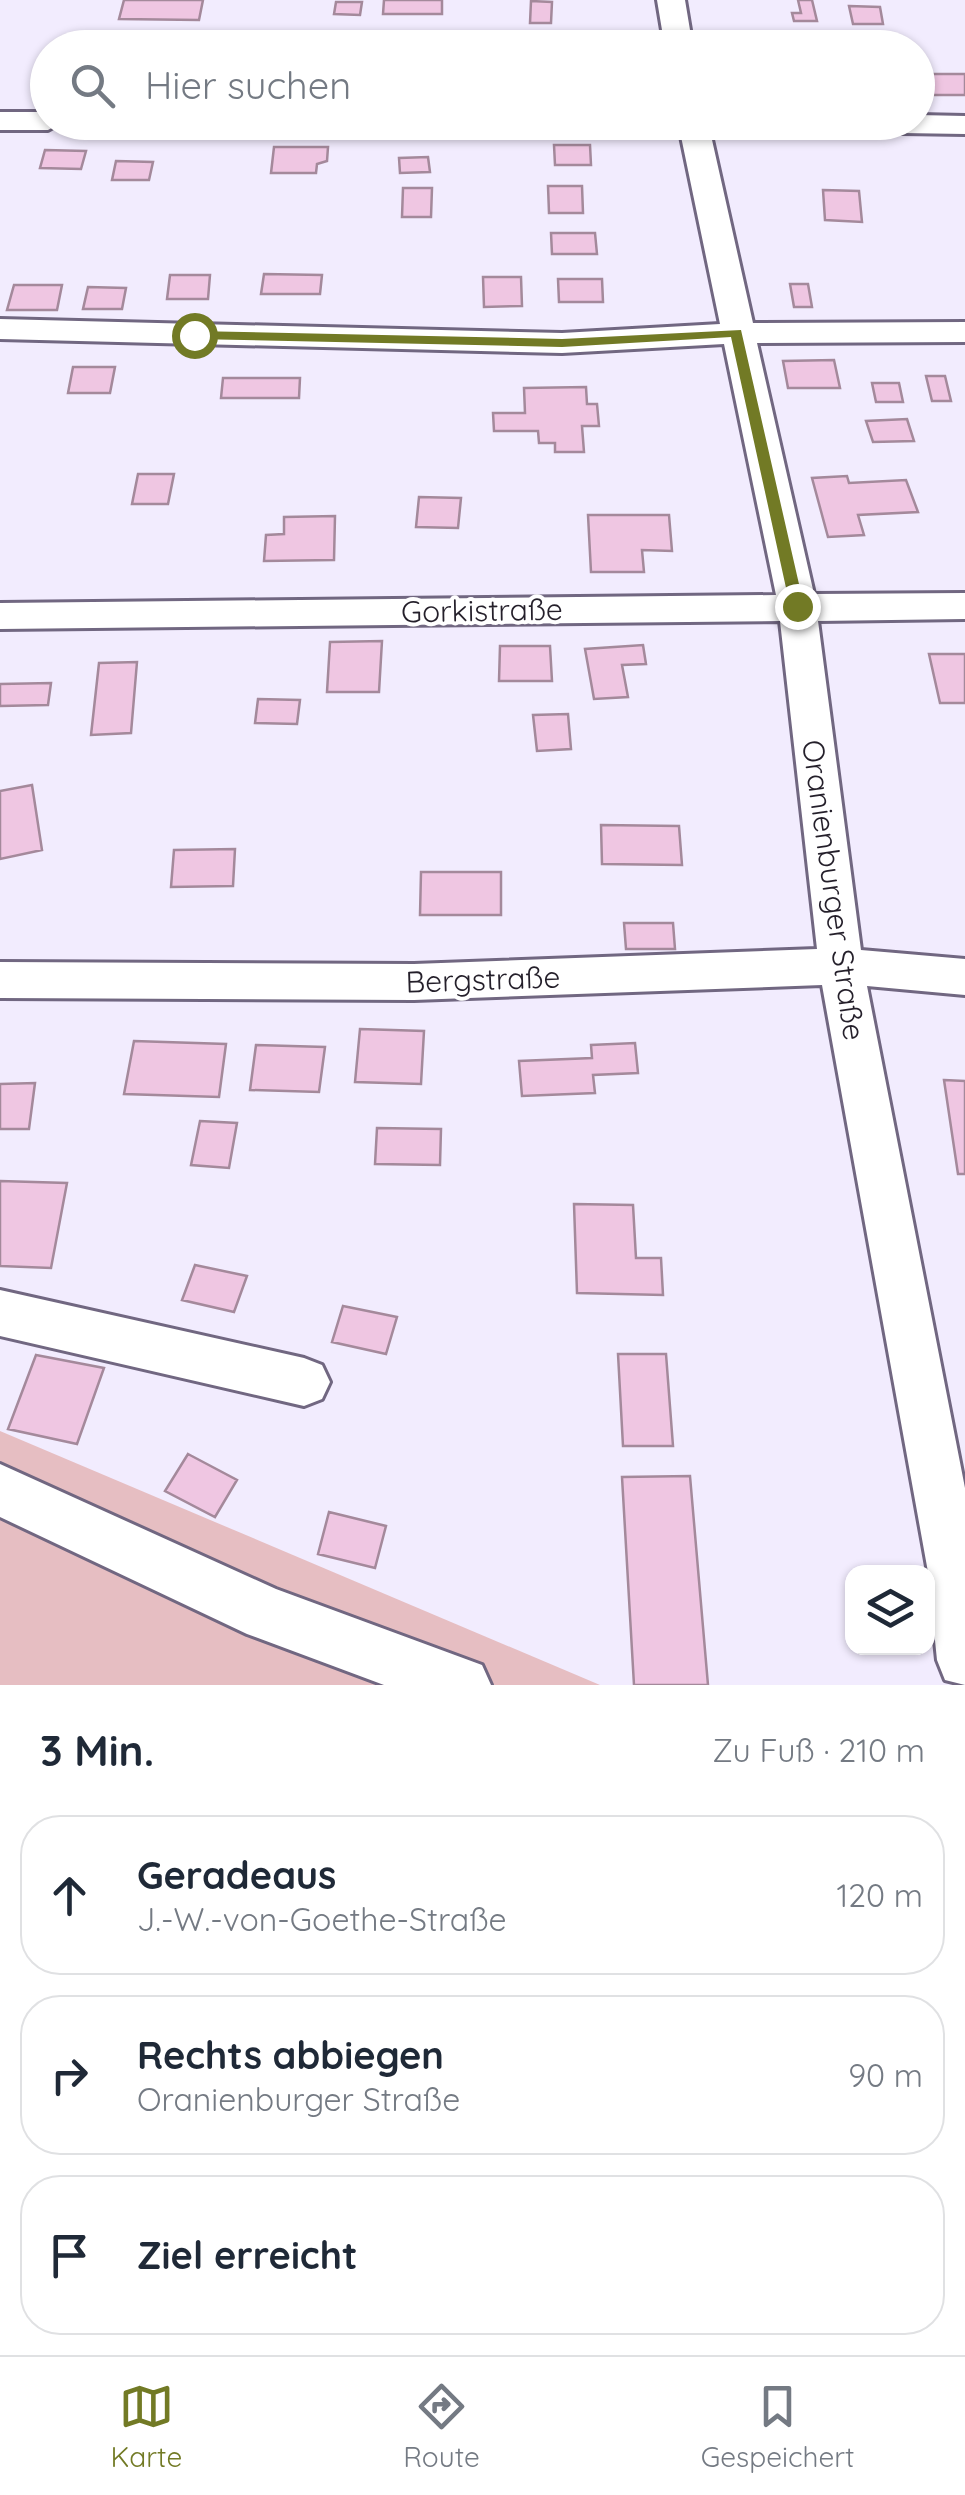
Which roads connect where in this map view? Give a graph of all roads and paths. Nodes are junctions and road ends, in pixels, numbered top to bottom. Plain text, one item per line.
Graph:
1 (671, 0) edge
2 (677, 30) edge
3 (0, 121) edge
4 (30, 121) edge
5 (935, 124) edge
6 (965, 124) edge
7 (697, 140) edge
8 (0, 329) edge
9 (965, 332) edge
10 (736, 333) junction
11 (797, 606) junction
12 (965, 606) edge
13 (0, 616) edge
14 (841, 966) junction
15 (965, 978) edge
16 (0, 980) edge
17 (0, 1313) edge
18 (304, 1382) dead end
19 (0, 1490) edge
20 (960, 1574) edge
21 (965, 1660) edge
22 (462, 1685) edge

1 - 2 street
3 - 4 street
5 - 6 street
7 - 10 street, Oranienburger Straße
8 - 10 street
9 - 10 street
10 - 11 street, Oranienburger Straße
11 - 12 street, Gorkistraße
11 - 13 street, Gorkistraße
11 - 14 street, Oranienburger Straße
14 - 15 street, Bergstraße
14 - 16 street, Bergstraße
14 - 20 street, Oranienburger Straße
17 - 18 street
19 - 22 street
20 - 21 street, Oranienburger Straße

